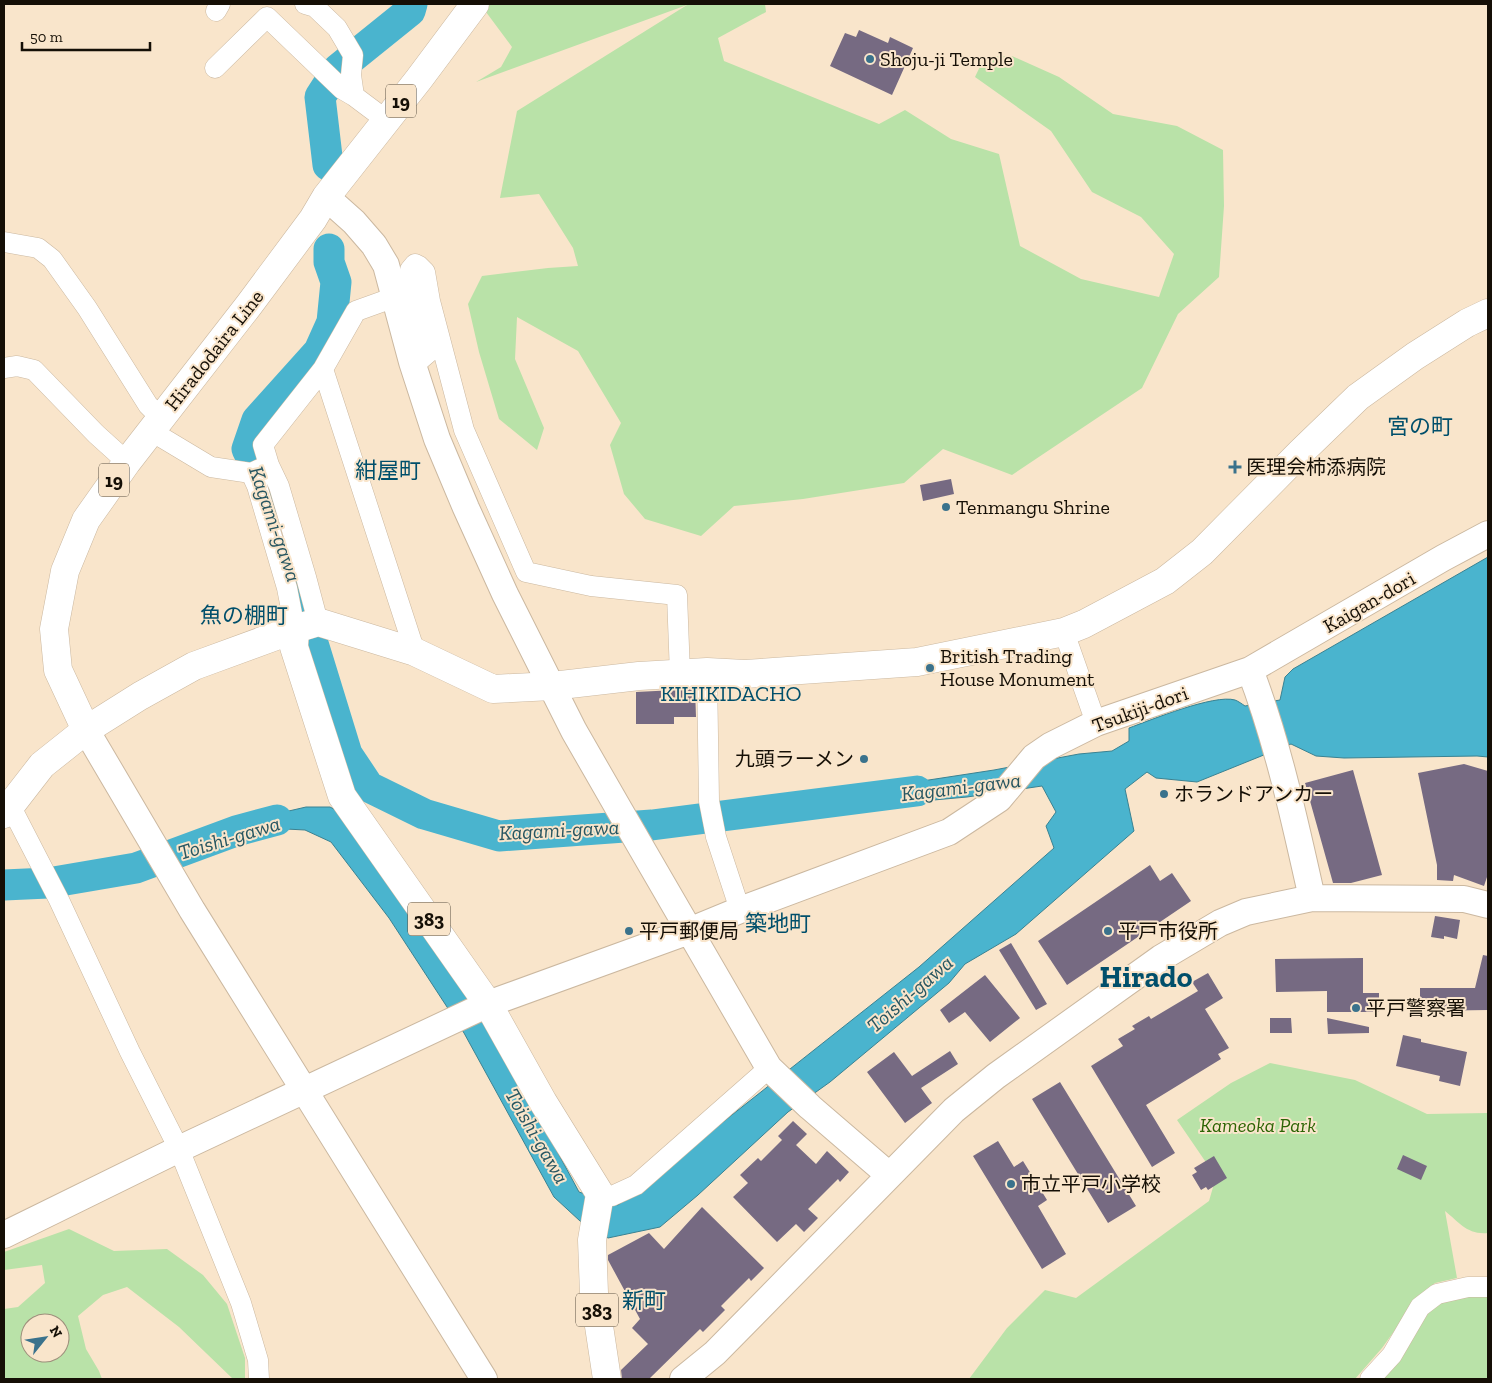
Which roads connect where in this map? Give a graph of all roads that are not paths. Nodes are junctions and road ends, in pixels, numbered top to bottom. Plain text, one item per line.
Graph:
1 (305, 4) edge
2 (475, 4) edge
3 (214, 68) dead end
4 (349, 87) junction
5 (386, 120) junction
6 (326, 197) junction
7 (4, 242) edge
8 (395, 296) junction
9 (1488, 313) edge
10 (412, 362) junction
11 (4, 368) edge
12 (323, 369) junction
13 (156, 425) junction
14 (127, 462) junction
15 (261, 468) junction
16 (1488, 534) edge
17 (306, 625) junction
18 (1064, 632) junction
19 (415, 652) junction
20 (1250, 670) junction
21 (708, 672) junction
22 (680, 674) junction
23 (552, 686) junction
24 (1096, 723) junction
25 (86, 730) junction
26 (7, 809) edge
27 (1312, 898) junction
28 (1488, 905) edge
29 (740, 910) junction
30 (689, 931) junction
31 (488, 1004) junction
32 (768, 1068) junction
33 (305, 1091) junction
34 (179, 1149) junction
35 (889, 1175) junction
36 (600, 1194) junction
37 (4, 1235) edge
38 (1488, 1287) edge
39 (258, 1379) edge
40 (484, 1379) edge
41 (607, 1379) edge
42 (683, 1379) edge
43 (1370, 1379) edge

1 - 4 street
2 - 5 main road, Hiradodaira Line / 19
3 - 4 street
4 - 5 street
5 - 6 main road, Hiradodaira Line / 19
6 - 8 street
6 - 13 main road, Hiradodaira Line / 19
7 - 13 street
8 - 10 street
8 - 12 street
9 - 18 main road
10 - 22 street
10 - 23 street
11 - 14 street
12 - 15 street
12 - 19 street
13 - 14 main road, Hiradodaira Line / 19
13 - 15 street
14 - 25 main road, Hiradodaira Line / 19
15 - 17 street
16 - 20 street, Kaigan-dori
17 - 19 main road
17 - 25 main road
17 - 31 main road, 383
18 - 21 main road
18 - 24 street
19 - 23 main road
20 - 24 street, Tsukiji-dori
20 - 27 street
21 - 22 main road
21 - 29 street
22 - 23 main road
23 - 30 street
24 - 29 street, Tsukiji-dori
25 - 26 main road
25 - 33 street
26 - 34 street
27 - 28 street
27 - 35 street
29 - 30 street, Tsukiji-dori
30 - 31 street, Tsukiji-dori
30 - 32 street
31 - 33 street, Tsukiji-dori
31 - 36 main road, 383
32 - 35 street
32 - 36 street
33 - 34 street, Tsukiji-dori
33 - 40 street
34 - 37 street, Tsukiji-dori
34 - 39 street
35 - 42 street
36 - 41 main road, 383
38 - 43 street

